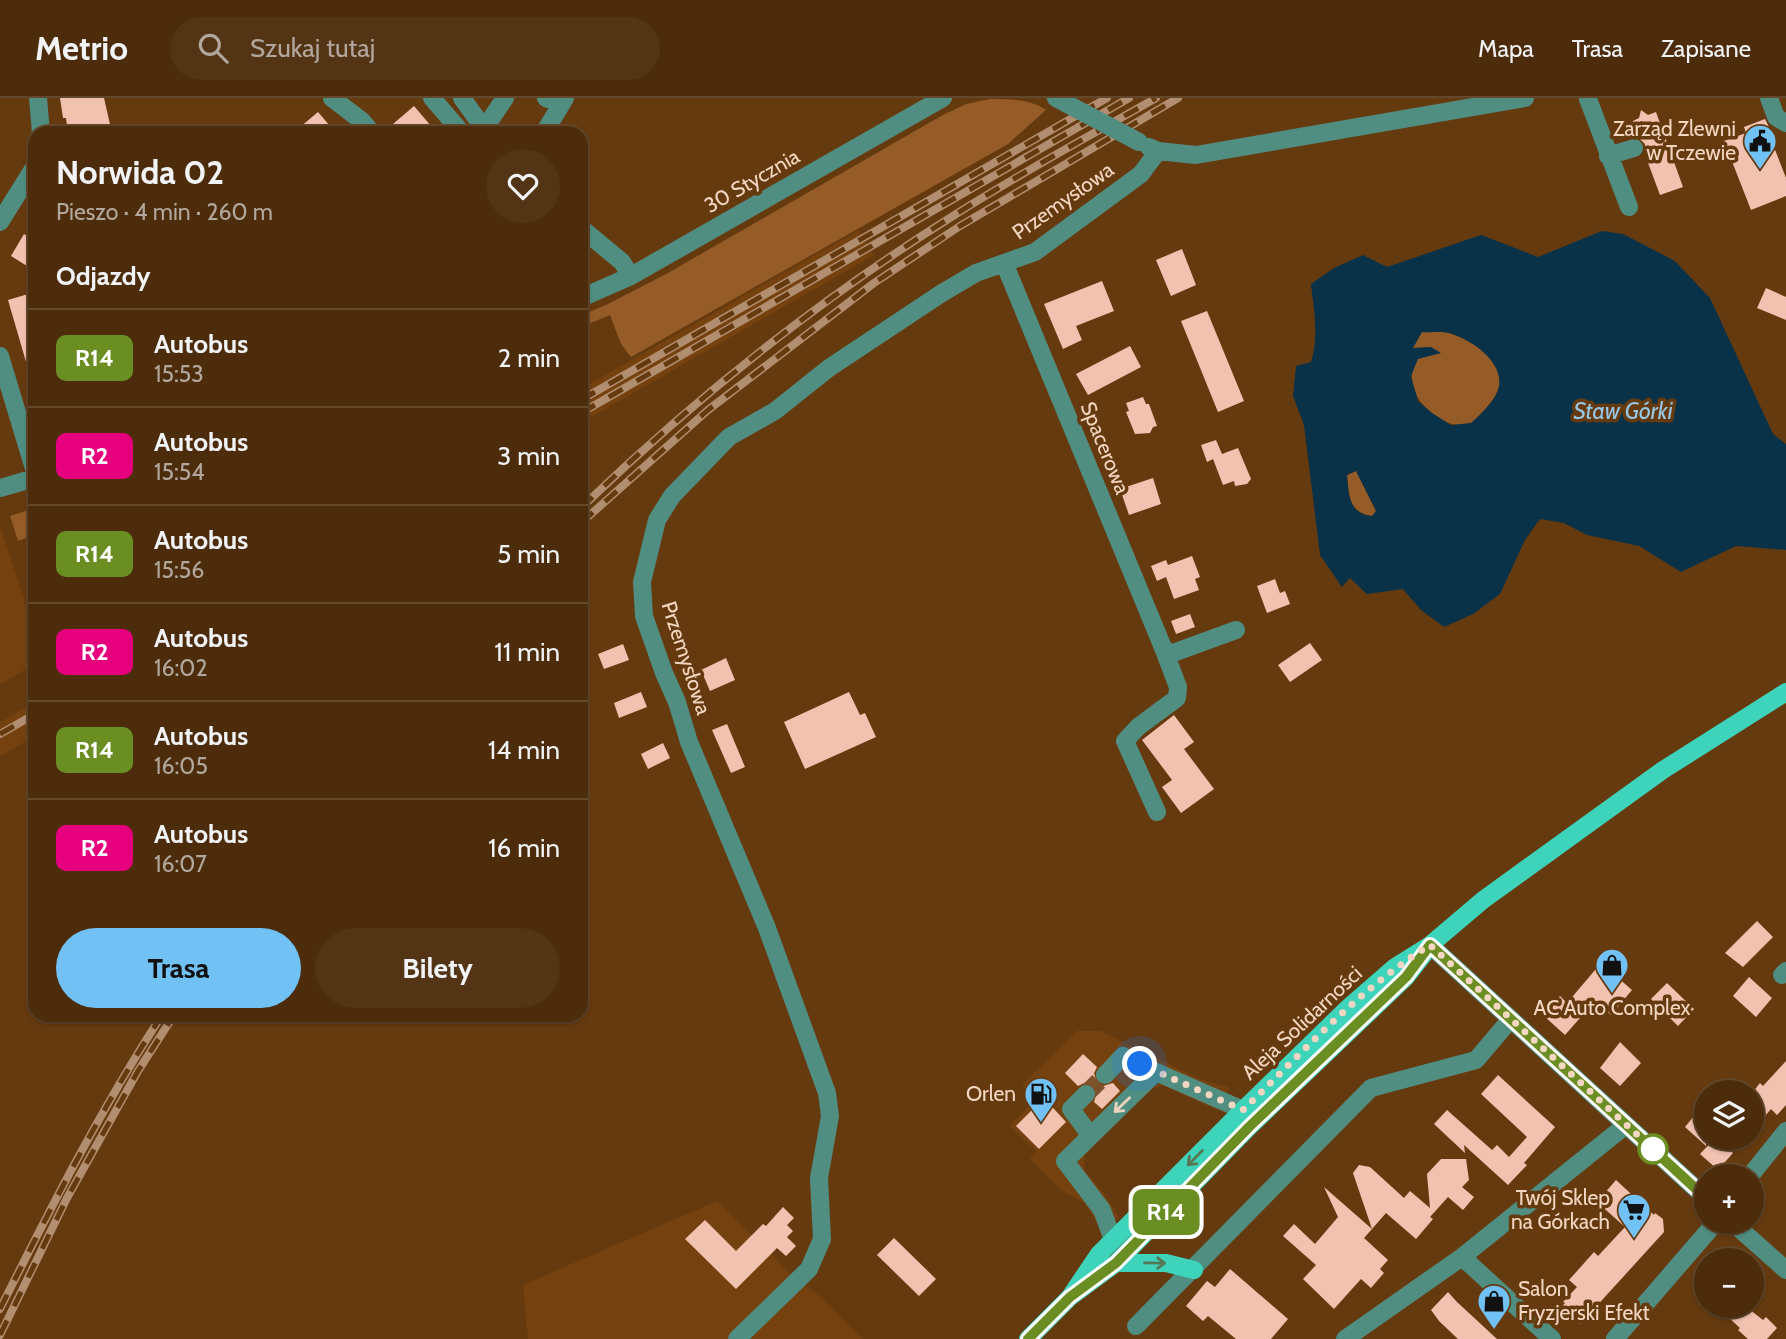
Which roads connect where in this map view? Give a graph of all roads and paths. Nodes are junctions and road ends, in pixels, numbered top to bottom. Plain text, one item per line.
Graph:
1 (38, 98) edge
2 (332, 98) edge
3 (432, 98) edge
4 (462, 98) edge
5 (505, 98) edge
6 (553, 98) edge
7 (943, 98) edge
8 (1056, 98) edge
9 (1525, 98) edge
10 (1769, 98) edge
11 (1588, 99) edge
12 (1786, 122) edge
13 (40, 126) edge
14 (367, 126) edge
15 (456, 126) edge
16 (482, 126) edge
17 (489, 126) edge
18 (546, 126) edge
19 (1634, 148) dead end
20 (1158, 151) junction
21 (1608, 156) junction
22 (28, 177) edge
23 (1629, 207) dead end
24 (0, 222) edge
25 (588, 234) edge
26 (1005, 265) junction
27 (631, 276) junction
28 (588, 295) edge
29 (0, 356) edge
30 (28, 449) edge
31 (28, 480) edge
32 (0, 488) edge
33 (1236, 630) dead end
34 (1164, 650) junction
35 (1786, 692) edge
36 (1157, 812) dead end
37 (1430, 945) junction
38 (1510, 1020) junction
39 (1156, 1072) junction
40 (1105, 1075) tunnel mouth
41 (1086, 1094) tunnel mouth
42 (1243, 1110) junction
43 (1626, 1125) junction
44 (1786, 1131) edge
45 (1090, 1135) junction
46 (1760, 1164) edge
47 (1694, 1187) edge
48 (1706, 1234) edge
49 (1746, 1234) edge
50 (1113, 1240) junction
51 (1462, 1257) junction
52 (1116, 1263) junction
53 (1194, 1270) junction
54 (1786, 1270) edge
55 (1070, 1297) junction
56 (1136, 1326) dead end
57 (737, 1339) edge
58 (1028, 1339) edge
59 (1345, 1339) edge
60 (1552, 1339) edge
61 (1615, 1339) edge

1 - 13 street
2 - 14 street
3 - 15 street
4 - 16 street
5 - 17 street
6 - 18 street
7 - 27 street, 30 Stycznia
8 - 20 street, bridge
9 - 20 street
10 - 12 street
11 - 21 street
19 - 21 street
20 - 26 street, Przemysłowa
21 - 23 street
22 - 24 street
25 - 27 street
26 - 34 street, Spacerowa
26 - 57 street, Przemysłowa
27 - 28 street, 30 Stycznia
29 - 30 street
31 - 32 street
33 - 34 street
34 - 36 street, Spacerowa
35 - 37 main road, Aleja Solidarności
37 - 38 street
37 - 42 main road, Aleja Solidarności
37 - 52 main road, Aleja Solidarności
38 - 43 street
38 - 53 street
39 - 40 street
39 - 42 street
39 -> 45 street
41 - 45 street
42 -> 50 main road, Aleja Solidarności
43 - 47 street
43 - 51 street
44 - 46 street
45 - 50 street
48 - 61 street
49 - 54 street
50 - 55 main road, Aleja Solidarności
51 - 59 street
51 - 60 street
52 -> 53 main road
52 - 55 main road, Aleja Solidarności
53 - 56 street
55 - 58 main road, Aleja Solidarności

